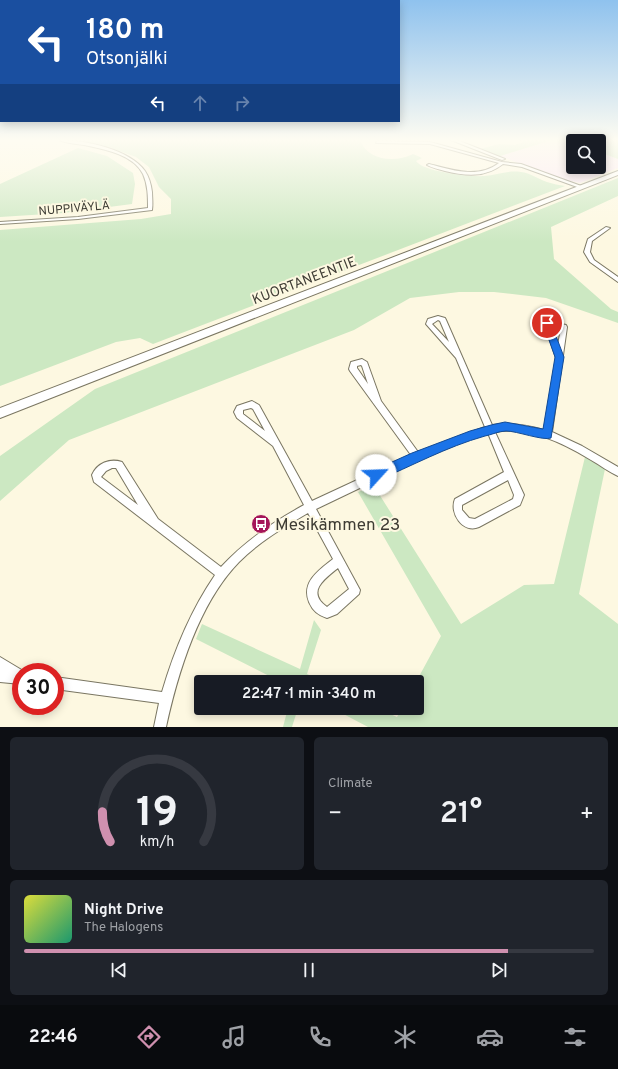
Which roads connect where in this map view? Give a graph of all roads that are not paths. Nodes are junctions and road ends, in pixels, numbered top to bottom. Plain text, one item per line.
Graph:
1 (144, 174) edge
2 (545, 174) edge
3 (616, 174) edge
4 (582, 187) junction
5 (0, 223) edge
6 (608, 228) dead end
7 (618, 280) edge
8 (459, 357) junction
9 (559, 357) dead end
10 (377, 401) junction
11 (0, 413) edge
12 (491, 430) junction
13 (547, 435) junction
14 (273, 442) junction
15 (416, 456) junction
16 (618, 472) edge
17 (508, 473) junction
18 (309, 507) junction
19 (154, 522) junction
20 (339, 561) junction
21 (222, 574) junction
22 (0, 663) edge
23 (12, 671) edge
24 (0, 676) edge
25 (12, 677) edge
26 (64, 684) edge
27 (166, 698) junction
28 (160, 727) edge

1 - 5 street, NUPPIVÄYLÄ
2 - 4 street
3 - 4 highway, KUORTANEENTIE
4 - 11 highway, KUORTANEENTIE
6 - 7 street
8 - 8 street
8 - 12 street
9 - 13 street
10 - 10 street
10 - 15 street
12 - 13 street
12 - 15 street
12 - 17 street
13 - 16 street
14 - 14 street
14 - 18 street
15 - 18 street
17 - 17 street
18 - 20 street
18 - 21 street
19 - 19 street
19 - 21 street
20 - 20 street
21 - 27 street
22 - 23 street
24 - 25 street
26 - 27 street
27 - 28 street

